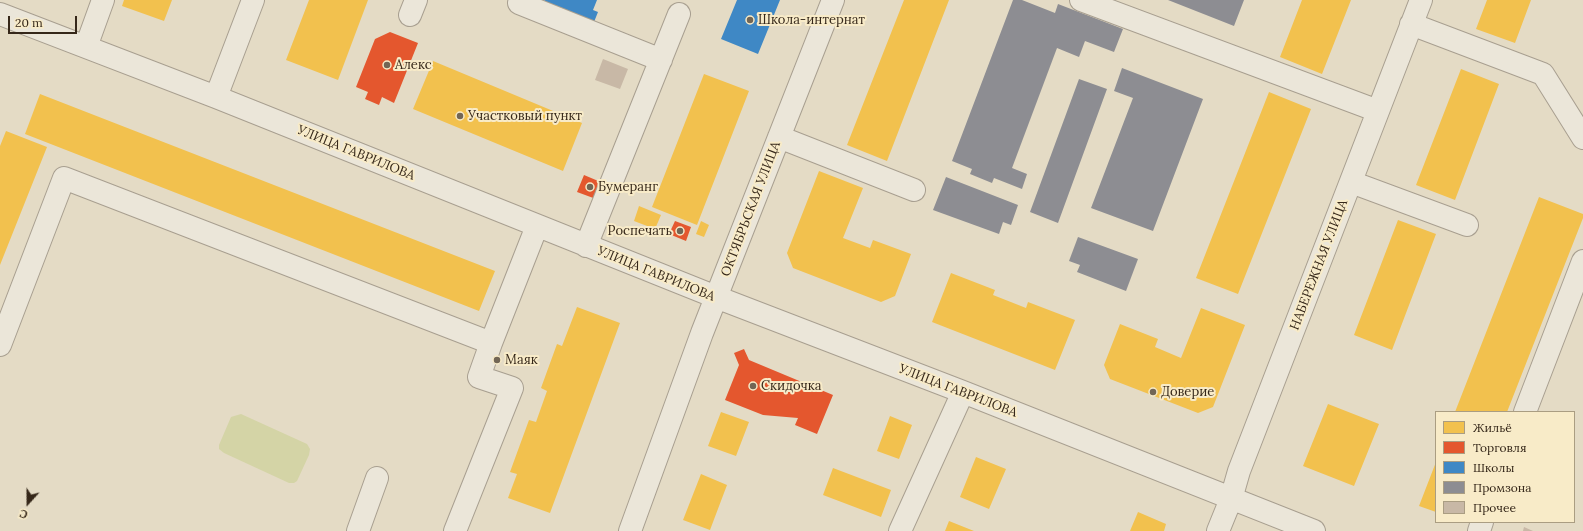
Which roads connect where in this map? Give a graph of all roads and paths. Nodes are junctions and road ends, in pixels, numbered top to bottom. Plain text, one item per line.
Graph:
1 (103, 0) edge
2 (253, 0) edge
3 (520, 0) edge
4 (833, 0) edge
5 (1081, 0) edge
6 (1421, 0) edge
7 (0, 14) edge
8 (679, 14) dead end
9 (1411, 24) junction
10 (86, 47) junction
11 (661, 60) junction
12 (216, 97) junction
13 (1378, 111) junction
14 (779, 137) junction
15 (1583, 138) edge
16 (1351, 182) junction
17 (914, 190) dead end
18 (1467, 225) dead end
19 (537, 226) junction
20 (586, 246) junction
21 (1583, 261) edge
22 (716, 297) junction
23 (492, 343) junction
24 (0, 345) edge
25 (963, 392) junction
26 (1525, 411) edge
27 (377, 478) dead end
28 (1231, 499) junction
29 (358, 531) edge
30 (455, 531) edge
31 (630, 531) edge
32 (900, 531) edge
33 (1218, 531) edge
34 (1314, 531) edge

1 - 10 street
2 - 12 street
3 - 11 street
4 - 14 street, ОКТЯБРЬСКАЯ УЛИЦА
5 - 13 street
6 - 9 street, НАБЕРЕЖНАЯ УЛИЦА
7 - 10 street, УЛИЦА ГАВРИЛОВА
8 - 11 street
9 - 13 street, НАБЕРЕЖНАЯ УЛИЦА
9 - 15 street
10 - 12 street, УЛИЦА ГАВРИЛОВА
11 - 20 street
12 - 19 street, УЛИЦА ГАВРИЛОВА
13 - 16 street, НАБЕРЕЖНАЯ УЛИЦА
14 - 17 street
14 - 22 street, ОКТЯБРЬСКАЯ УЛИЦА
16 - 18 street
16 - 28 street, НАБЕРЕЖНАЯ УЛИЦА
19 - 20 street, УЛИЦА ГАВРИЛОВА
19 - 23 street
20 - 22 street, УЛИЦА ГАВРИЛОВА
21 - 26 street
22 - 25 street, УЛИЦА ГАВРИЛОВА
22 - 31 street, ОКТЯБРЬСКАЯ УЛИЦА
23 - 24 street
23 - 30 street
25 - 28 street, УЛИЦА ГАВРИЛОВА
25 - 32 street
27 - 29 street
28 - 33 street, НАБЕРЕЖНАЯ УЛИЦА
28 - 34 street, УЛИЦА ГАВРИЛОВА

